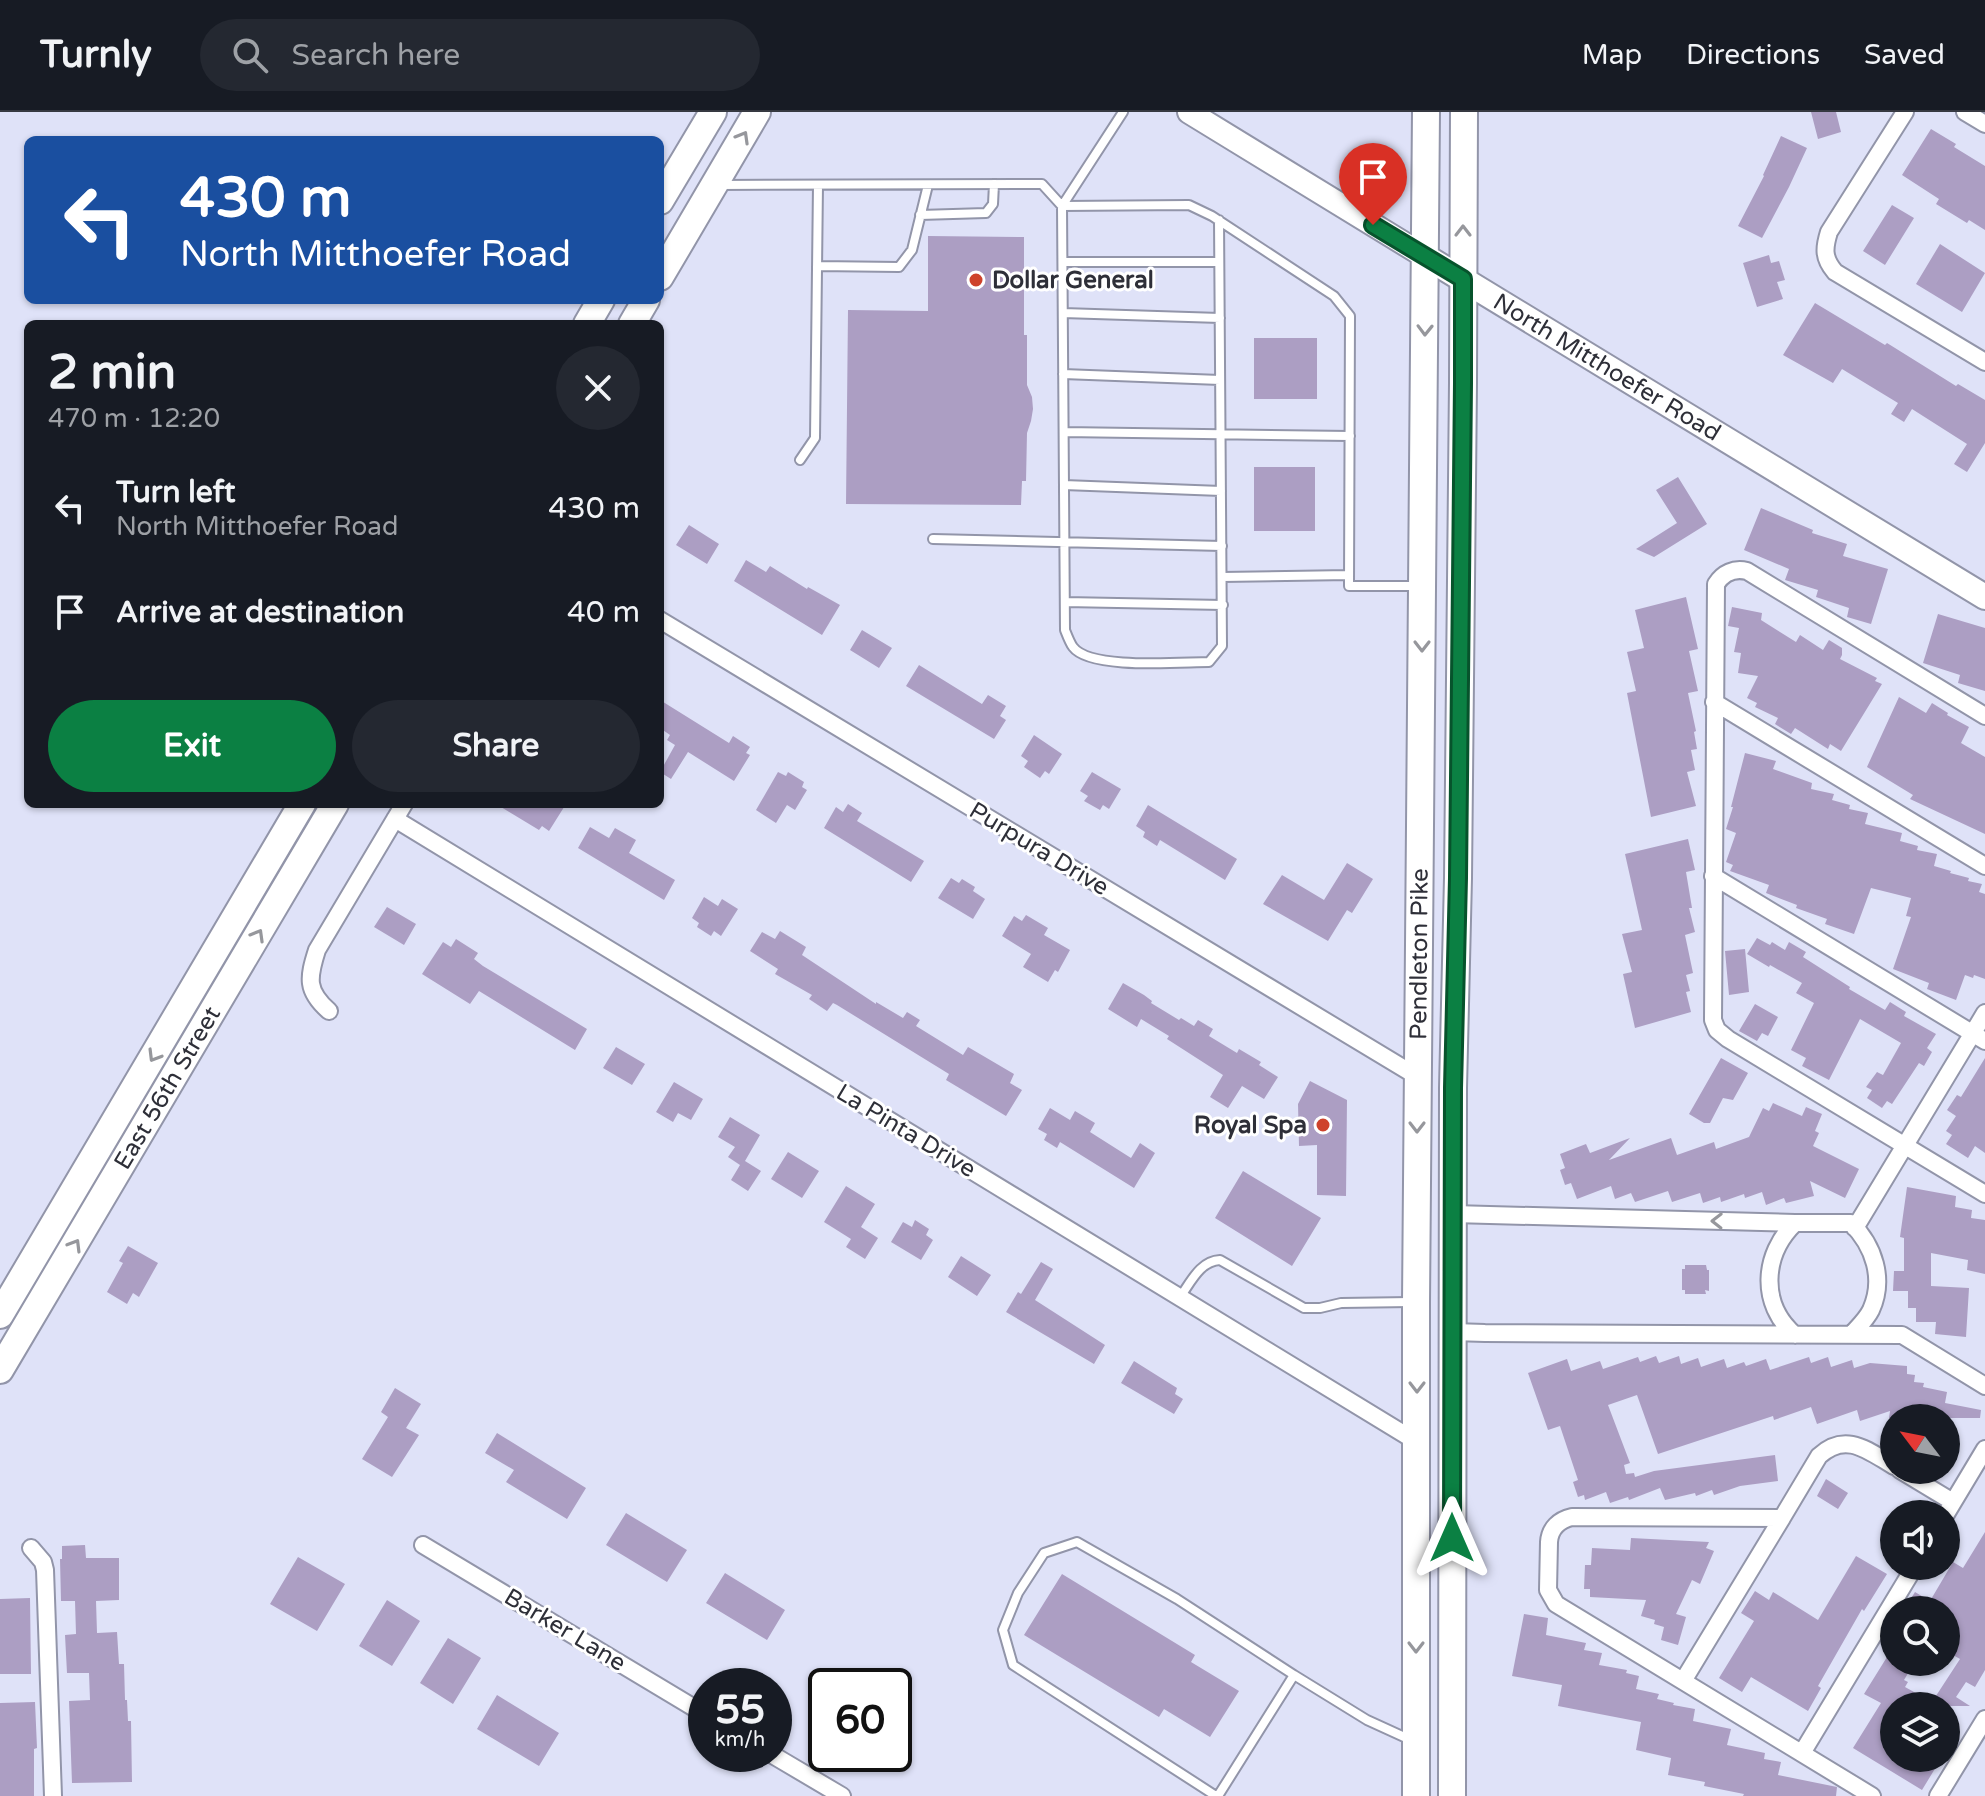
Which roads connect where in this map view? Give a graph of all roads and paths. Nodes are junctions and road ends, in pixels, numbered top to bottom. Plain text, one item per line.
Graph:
1 (713, 112) edge
2 (757, 112) edge
3 (1123, 112) edge
4 (1189, 112) edge
5 (1426, 112) edge
6 (1464, 112) edge
7 (1905, 112) edge
8 (1965, 112) edge
9 (1985, 124) edge
10 (994, 184) junction
11 (714, 185) junction
12 (818, 185) junction
13 (928, 185) junction
14 (664, 194) edge
15 (1062, 206) junction
16 (920, 215) junction
17 (1219, 220) junction
18 (1426, 257) junction
19 (1063, 262) junction
20 (1219, 262) junction
21 (817, 266) junction
22 (664, 270) edge
23 (1463, 279) junction
24 (1063, 313) junction
25 (1220, 318) junction
26 (1985, 362) edge
27 (1063, 374) junction
28 (1220, 380) junction
29 (1064, 432) junction
30 (1221, 435) junction
31 (1350, 436) junction
32 (800, 460) dead end
33 (1064, 485) junction
34 (1221, 491) junction
35 (933, 539) dead end
36 (1064, 541) junction
37 (1222, 546) junction
38 (1349, 575) junction
39 (1222, 577) junction
40 (1423, 586) junction
41 (1985, 597) edge
42 (1065, 602) junction
43 (1223, 605) junction
44 (664, 622) edge
45 (1714, 702) junction
46 (1985, 716) edge
47 (300, 808) edge
48 (333, 808) edge
49 (402, 808) edge
50 (395, 819) junction
51 (1985, 866) edge
52 (1713, 876) junction
53 (329, 1011) dead end
54 (1985, 1013) edge
55 (1979, 1037) edge
56 (1418, 1077) junction
57 (1904, 1145) junction
58 (1985, 1194) edge
59 (1453, 1214) junction
60 (1795, 1223) junction
61 (1855, 1228) junction
62 (1179, 1298) junction
63 (1416, 1302) junction
64 (0, 1315) edge
65 (1453, 1332) junction
66 (1795, 1335) junction
67 (1851, 1335) junction
68 (0, 1370) edge
69 (1985, 1386) edge
70 (1417, 1442) junction
71 (1985, 1449) edge
72 (1880, 1458) edge
73 (1918, 1484) edge
74 (1939, 1500) edge
75 (1954, 1500) edge
76 (1782, 1518) junction
77 (423, 1545) dead end
78 (31, 1548) dead end
79 (1907, 1580) edge
80 (1294, 1675) junction
81 (1683, 1681) junction
82 (688, 1704) edge
83 (1985, 1719) edge
84 (1416, 1742) junction
85 (1802, 1753) junction
86 (792, 1766) edge
87 (53, 1796) edge
88 (842, 1796) edge
89 (1217, 1796) edge
90 (1416, 1796) edge
91 (1452, 1796) edge
92 (1872, 1796) edge
93 (1938, 1796) edge

1 - 14 main road
11 -> 2 main road
3 - 15 lane
4 - 18 street, North Mitthoefer Road
5 - 18 main road, Pendleton Pike
23 -> 6 main road, Pendleton Pike
7 - 26 street
8 - 9 street
10 - 13 lane
10 - 15 lane
10 - 16 lane
11 - 12 lane
11 - 22 main road
12 - 13 lane
12 - 21 lane
13 - 16 lane
15 - 17 lane
15 - 19 lane
16 - 21 lane
17 - 20 lane
17 - 31 lane
18 - 23 main road, North Mitthoefer Road
18 -> 40 main road, Pendleton Pike
19 - 20 lane
19 - 24 lane
20 - 25 lane
21 - 32 lane
23 - 41 main road, North Mitthoefer Road
23 - 59 main road, Pendleton Pike
24 - 25 lane
24 - 27 lane
25 - 28 lane
27 - 28 lane
27 - 29 lane
28 - 30 lane
29 - 30 lane
29 - 33 lane
30 - 31 lane
30 - 34 lane
31 - 38 lane
33 - 34 lane
33 - 36 lane
34 - 37 lane
35 - 36 lane
36 - 37 lane
36 - 42 lane
37 - 39 lane
38 - 39 lane
38 - 40 lane
39 - 43 lane
40 -> 56 main road, Pendleton Pike
42 - 43 lane
42 - 43 lane
44 - 56 street, Purpura Drive
45 - 46 street
45 - 51 street
45 - 52 street
47 -> 64 main road, East 56th Street
68 -> 48 main road, East 56th Street
49 - 50 street
50 - 53 street
50 - 62 street, La Pinta Drive
52 - 55 street
52 - 57 street
54 - 55 street
55 - 57 street
56 -> 63 main road, Pendleton Pike
57 - 58 street
57 - 61 street
60 -> 59 street
59 - 65 main road, Pendleton Pike
60 - 61 street
60 - 66 street
61 - 67 street
62 - 63 lane
62 - 70 street, La Pinta Drive
63 -> 70 main road, Pendleton Pike
65 - 66 street
65 - 91 main road, Pendleton Pike
66 - 67 street
67 - 69 street
70 -> 84 main road, Pendleton Pike
71 - 75 street
72 - 76 street
73 - 74 street
76 - 81 street
76 - 81 street
77 - 82 street, Barker Lane
78 - 87 street
79 - 85 street
80 - 84 lane
80 - 89 lane
80 - 89 lane
81 - 85 street
83 - 93 street
84 - 90 main road, Pendleton Pike
85 - 92 street
86 - 88 street

